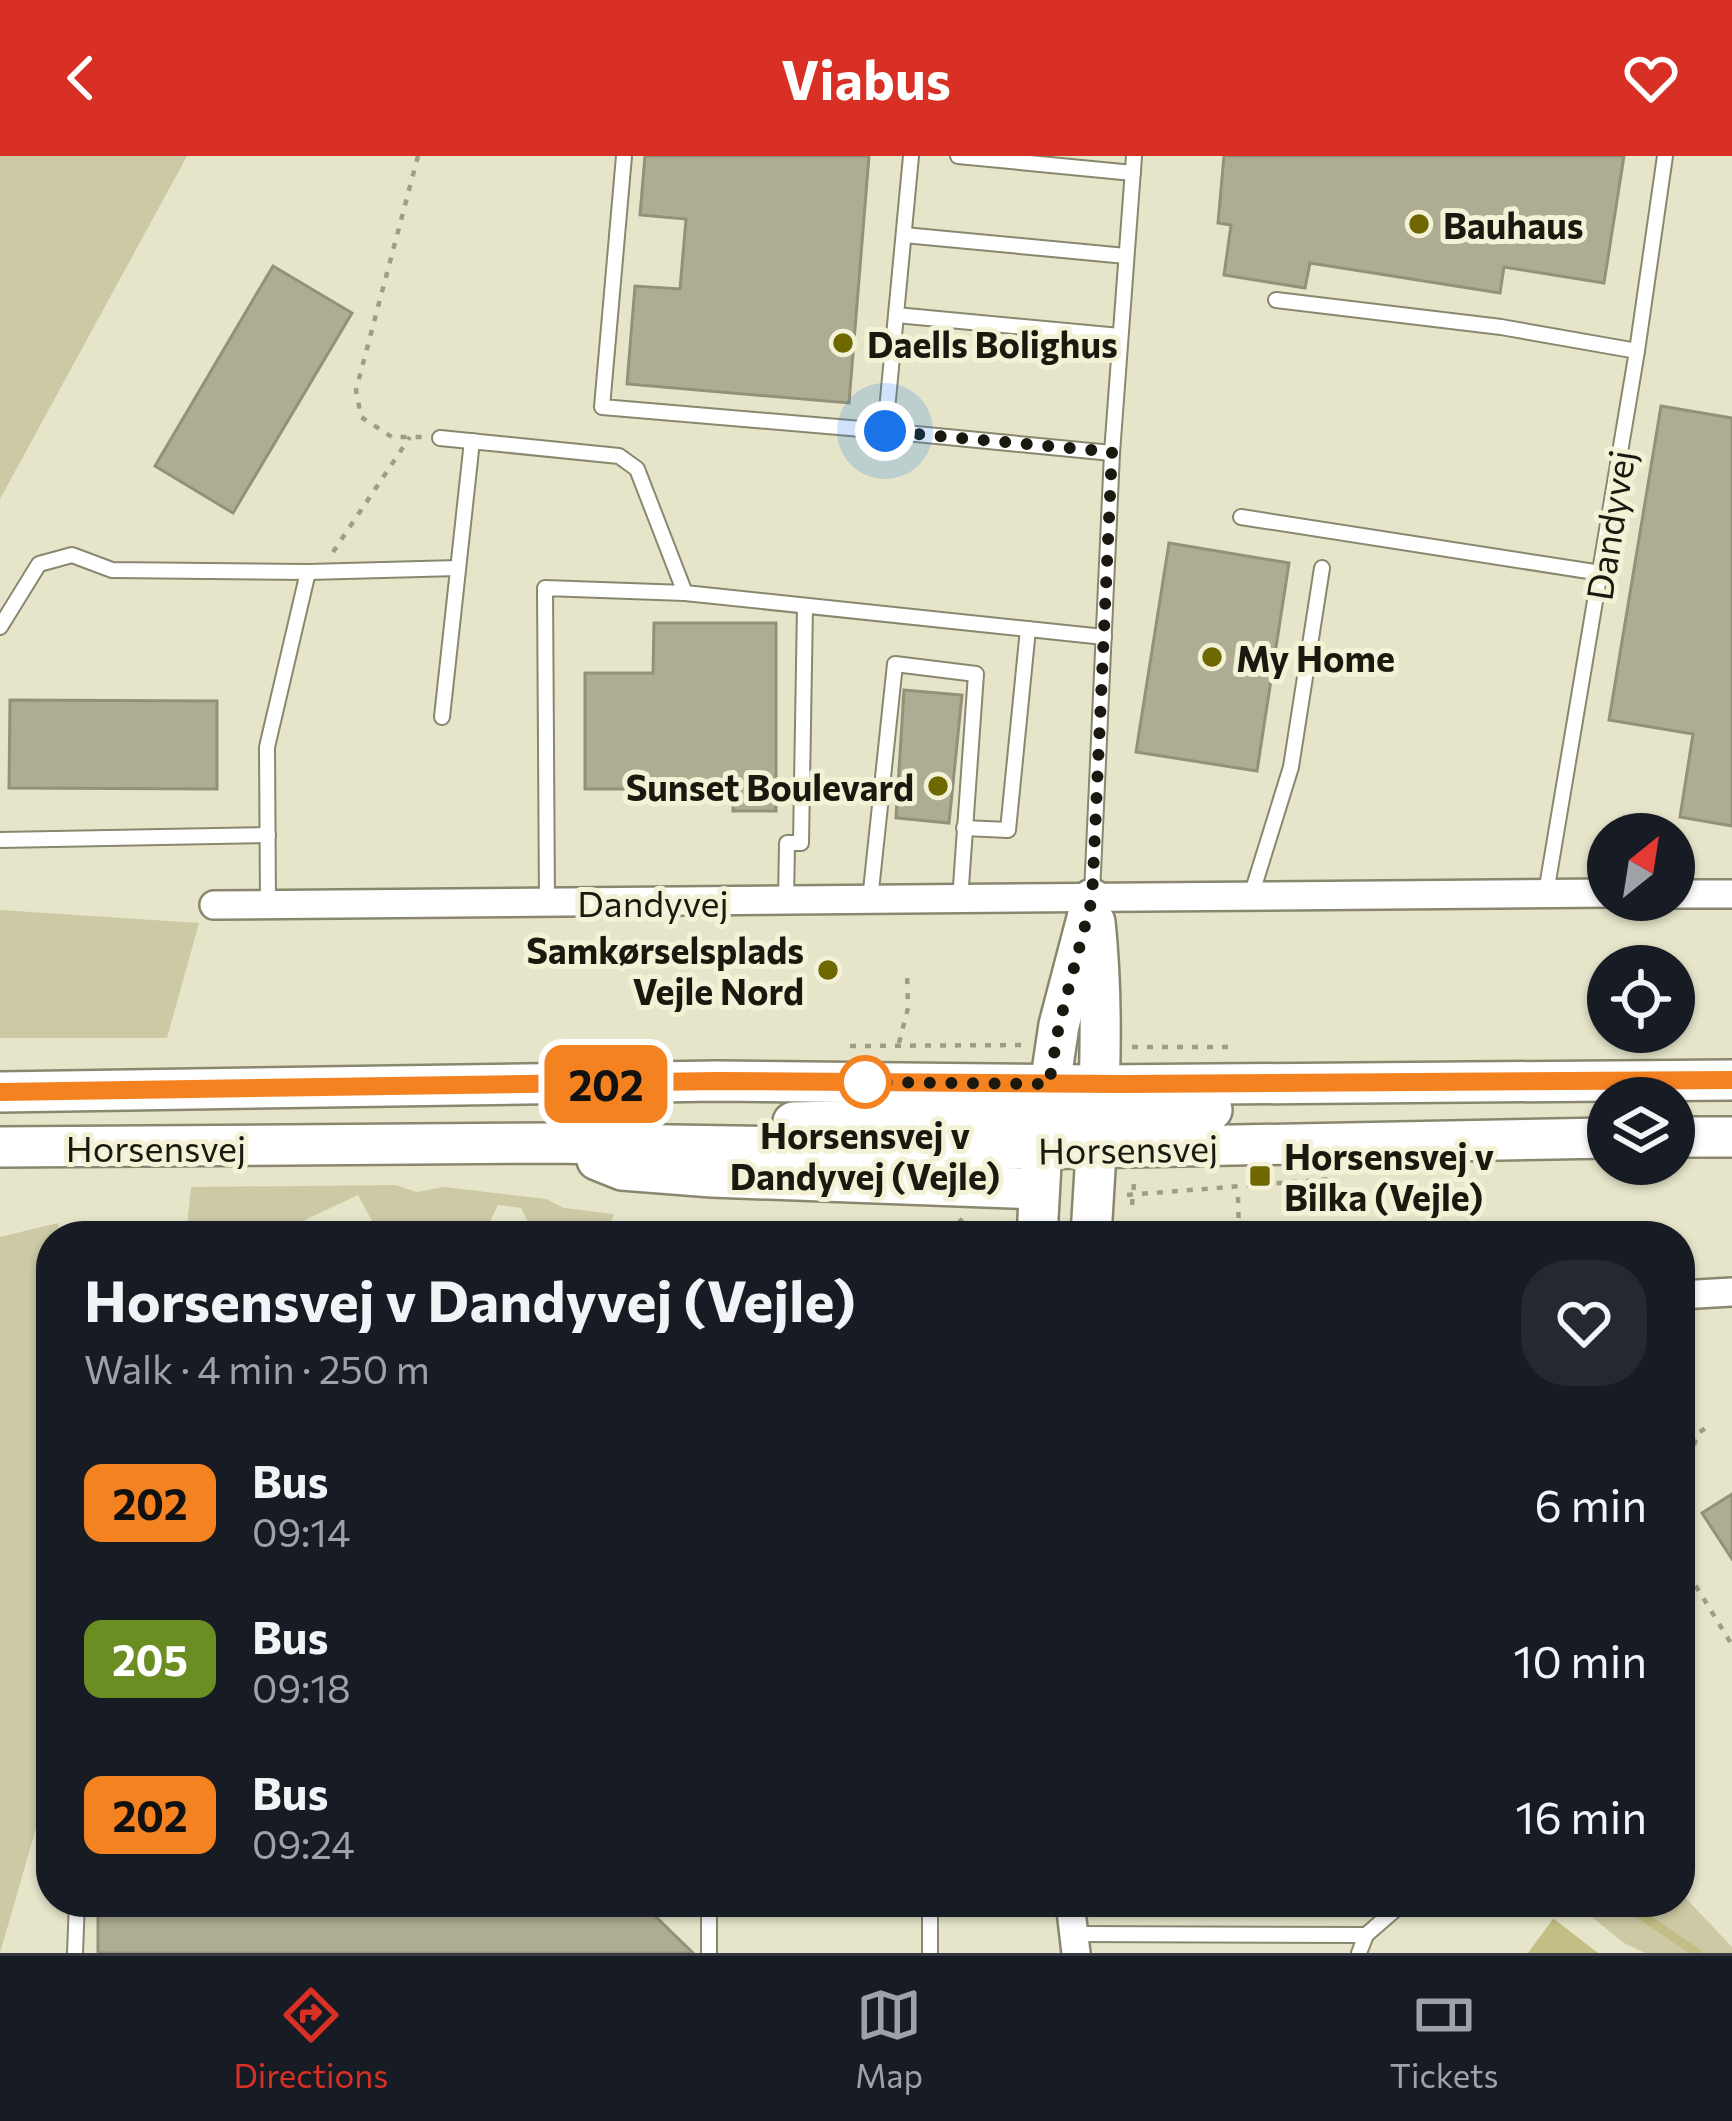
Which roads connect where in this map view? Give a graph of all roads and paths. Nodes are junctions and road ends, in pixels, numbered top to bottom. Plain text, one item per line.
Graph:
1 (418, 156) edge
2 (624, 156) edge
3 (911, 156) edge
4 (958, 156) edge
5 (1134, 156) edge
6 (1665, 156) edge
7 (1133, 173) junction
8 (904, 235) junction
9 (1126, 256) junction
10 (1276, 300) dead end
11 (896, 314) junction
12 (1120, 336) junction
13 (1637, 351) junction
14 (885, 431) junction
15 (410, 437) junction
16 (440, 438) joint
17 (472, 441) junction
18 (1112, 452) junction
19 (1241, 517) dead end
20 (458, 568) junction
21 (1322, 568) dead end
22 (308, 572) junction
23 (1601, 573) junction
24 (685, 593) junction
25 (805, 606) junction
26 (0, 627) edge
27 (1028, 629) junction
28 (1104, 637) junction
29 (442, 717) dead end
30 (964, 829) junction
31 (268, 835) junction
32 (0, 840) edge
33 (1546, 893) junction
34 (1587, 893) edge
35 (1695, 894) edge
36 (1732, 894) edge
37 (1251, 897) junction
38 (1092, 899) junction
39 (961, 900) junction
40 (786, 901) junction
41 (870, 901) junction
42 (547, 903) junction
43 (214, 905) dead end
44 (268, 905) junction
45 (907, 971) dead end
46 (865, 1037) dead end
47 (866, 1054) dead end
48 (896, 1054) dead end
49 (1732, 1080) edge
50 (1400, 1082) junction
51 (1097, 1084) junction
52 (223, 1089) junction
53 (0, 1092) edge
54 (0, 1113) edge
55 (1695, 1115) edge
56 (1732, 1115) edge
57 (1045, 1116) junction
58 (1587, 1116) edge
59 (1096, 1137) junction
60 (1695, 1137) edge
61 (1732, 1137) edge
62 (1502, 1138) junction
63 (1587, 1138) edge
64 (551, 1143) junction
65 (0, 1147) edge
66 (1309, 1172) dead end
67 (1134, 1184) dead end
68 (1039, 1189) junction
69 (1310, 1191) dead end
70 (1238, 1197) dead end
71 (1132, 1204) dead end
72 (1038, 1221) edge
73 (1092, 1221) edge
74 (1239, 1221) edge
75 (1732, 1292) edge
76 (1695, 1294) edge
77 (1706, 1428) dead end
78 (1695, 1442) edge
79 (1695, 1585) edge
80 (1732, 1645) edge
81 (76, 1917) edge
82 (709, 1917) edge
83 (930, 1917) edge
84 (1387, 1917) edge
85 (1074, 1922) edge
86 (1366, 1935) junction
87 (74, 1953) edge
88 (709, 1953) edge
89 (930, 1953) edge
90 (1359, 1953) edge

1 - 15 path
2 - 14 lane
3 - 8 lane
4 - 7 lane
5 - 7 lane
6 - 13 lane, Dandyvej
7 - 9 lane
8 - 9 lane
8 - 11 lane
9 - 12 lane
10 - 13 lane
11 - 12 lane
11 - 14 lane
12 - 18 lane
13 - 23 lane, Dandyvej
14 - 18 lane
15 - 16 path
15 - 22 path
16 - 17 lane
17 - 20 lane
17 - 24 lane
18 - 28 lane
19 - 23 lane
20 - 22 lane
20 - 29 lane
21 - 37 lane
22 - 26 lane
22 - 31 lane
23 - 33 lane, Dandyvej
24 - 25 lane
24 - 42 lane
25 - 27 lane
25 - 40 lane
27 - 28 lane
27 - 30 lane
28 - 38 lane
30 - 39 lane
30 - 41 lane
31 - 32 lane
31 - 44 lane
33 - 34 street, Dandyvej
33 - 37 street, Dandyvej
35 - 36 street
37 - 38 street, Dandyvej
38 - 39 street, Dandyvej
38 - 51 main road
38 - 57 main road
39 - 41 street, Dandyvej
40 - 41 street, Dandyvej
40 - 42 street, Dandyvej
42 - 44 street, Dandyvej
43 - 44 street, Dandyvej
45 - 48 path
46 - 47 path
49 - 50 main road, Horsensvej
50 - 51 main road, Horsensvej
50 - 59 main road
51 - 57 main road, Horsensvej
51 - 59 main road
52 - 53 main road, Horsensvej
52 - 54 main road
52 - 57 main road, Horsensvej
55 - 56 main road
57 - 59 main road, Horsensvej
57 - 64 main road, Horsensvej
57 - 68 main road
58 - 62 main road
59 - 62 main road, Horsensvej
59 - 73 main road
60 - 61 main road
62 - 63 main road, Horsensvej
64 - 65 main road, Horsensvej
64 - 68 main road
66 - 69 path
67 - 71 path
68 - 72 main road
70 - 74 path
75 - 76 street
77 - 78 path
79 - 80 path
81 - 87 lane
82 - 88 lane
83 - 89 lane
84 - 86 lane
85 - 86 lane
86 - 90 lane

